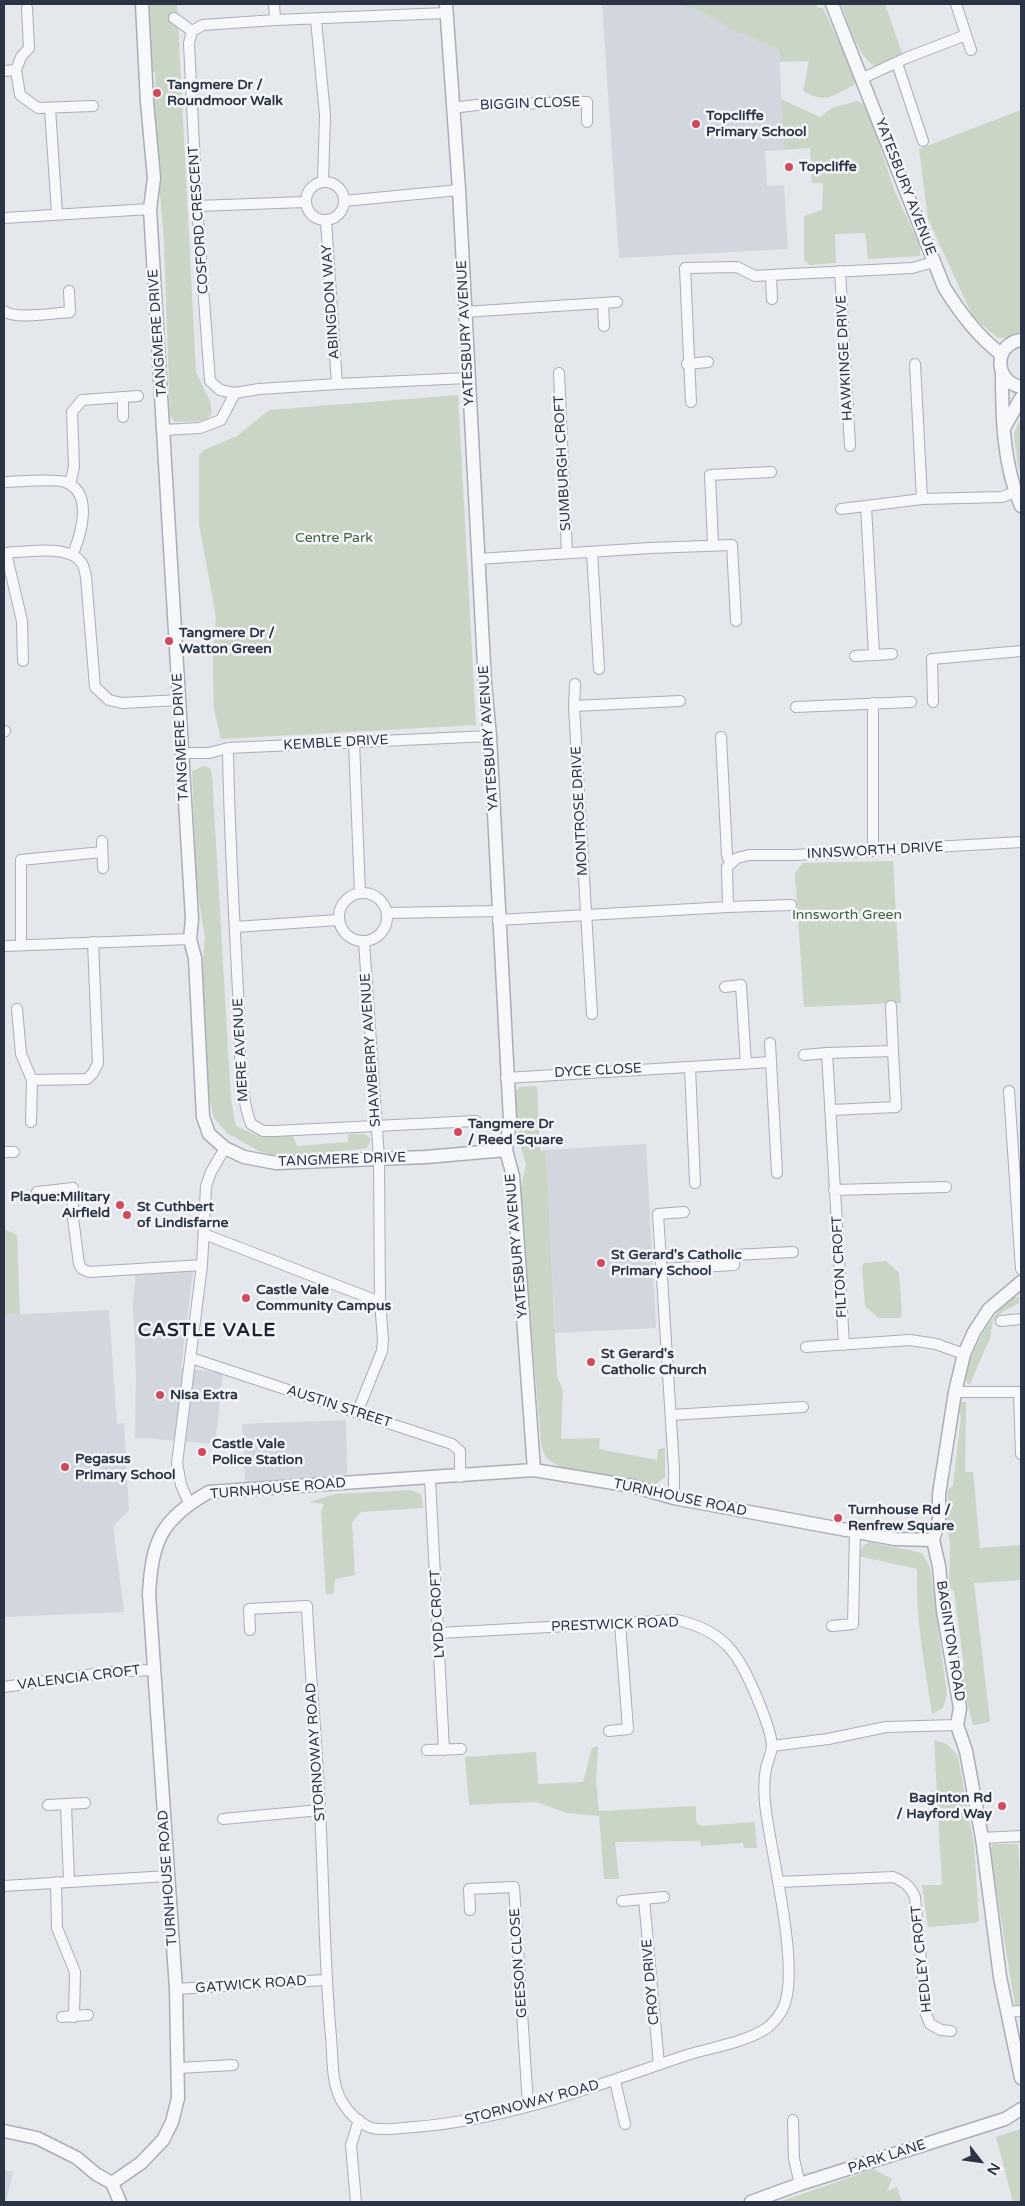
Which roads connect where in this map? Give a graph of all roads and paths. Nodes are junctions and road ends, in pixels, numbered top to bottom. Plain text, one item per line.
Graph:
1 (142, 4) edge
2 (274, 4) edge
3 (832, 4) edge
4 (956, 4) edge
5 (27, 8) dead end
6 (446, 9) edge
7 (174, 18) dead end
8 (275, 20) junction
9 (316, 20) junction
10 (192, 31) junction
11 (966, 36) junction
12 (971, 50) dead end
13 (896, 63) junction
14 (16, 70) junction
15 (4, 71) edge
16 (862, 78) junction
17 (93, 106) dead end
18 (50, 108) junction
19 (453, 108) junction
20 (587, 122) dead end
21 (923, 141) dead end
22 (323, 182) junction
23 (459, 190) junction
24 (344, 201) junction
25 (305, 202) junction
26 (197, 206) junction
27 (150, 209) junction
28 (57, 214) junction
29 (4, 218) edge
30 (326, 221) junction
31 (934, 262) junction
32 (840, 271) junction
33 (771, 276) junction
34 (69, 291) dead end
35 (772, 299) dead end
36 (617, 302) dead end
37 (603, 303) junction
38 (4, 311) edge
39 (464, 312) junction
40 (604, 326) dead end
41 (1021, 340) edge
42 (1001, 354) junction
43 (708, 362) dead end
44 (688, 364) junction
45 (914, 364) dead end
46 (558, 373) dead end
47 (1002, 373) junction
48 (468, 378) junction
49 (337, 384) junction
50 (1021, 387) edge
51 (235, 393) junction
52 (138, 396) dead end
53 (123, 397) junction
54 (1021, 398) edge
55 (690, 402) dead end
56 (123, 417) dead end
57 (1004, 428) junction
58 (164, 430) junction
59 (850, 446) dead end
60 (770, 472) dead end
61 (4, 482) edge
62 (70, 484) junction
63 (1015, 492) junction
64 (922, 499) junction
65 (866, 506) junction
66 (1021, 506) edge
67 (841, 509) dead end
68 (713, 545) junction
69 (592, 552) junction
70 (5, 553) edge
71 (567, 553) junction
72 (73, 554) junction
73 (478, 559) junction
74 (736, 621) dead end
75 (1021, 651) edge
76 (874, 654) junction
77 (892, 654) dead end
78 (855, 656) dead end
79 (23, 660) dead end
80 (599, 669) dead end
81 (575, 684) dead end
82 (180, 700) junction
83 (680, 701) dead end
84 (912, 702) dead end
85 (934, 702) dead end
86 (873, 703) junction
87 (574, 706) junction
88 (796, 707) dead end
89 (490, 736) junction
90 (720, 737) dead end
91 (354, 742) junction
92 (228, 748) junction
93 (182, 753) junction
94 (102, 841) dead end
95 (1021, 842) edge
96 (873, 851) junction
97 (102, 852) junction
98 (730, 863) junction
99 (103, 868) dead end
100 (360, 893) junction
101 (791, 905) dead end
102 (728, 907) junction
103 (387, 913) junction
104 (498, 916) junction
105 (586, 916) junction
106 (338, 920) junction
107 (235, 927) junction
108 (190, 939) junction
109 (93, 942) junction
110 (364, 942) junction
111 (21, 945) junction
112 (4, 946) edge
113 (725, 986) dead end
114 (891, 1006) dead end
115 (18, 1010) dead end
116 (592, 1014) dead end
117 (770, 1044) dead end
118 (893, 1051) junction
119 (827, 1053) junction
120 (804, 1055) dead end
121 (771, 1062) junction
122 (746, 1064) junction
123 (690, 1067) junction
124 (506, 1078) junction
125 (32, 1080) junction
126 (1009, 1091) dead end
127 (831, 1110) junction
128 (476, 1121) dead end
129 (31, 1122) dead end
130 (376, 1125) junction
131 (225, 1148) junction
132 (506, 1150) junction
133 (379, 1158) junction
134 (777, 1173) dead end
135 (696, 1183) dead end
136 (946, 1187) dead end
137 (834, 1190) junction
138 (38, 1192) dead end
139 (684, 1212) dead end
140 (204, 1234) junction
141 (794, 1252) dead end
142 (202, 1265) junction
143 (1021, 1269) edge
144 (661, 1270) junction
145 (1021, 1282) edge
146 (380, 1302) junction
147 (1021, 1319) edge
148 (1001, 1322) dead end
149 (844, 1345) junction
150 (806, 1347) dead end
151 (964, 1354) junction
152 (191, 1358) junction
153 (955, 1392) junction
154 (1020, 1392) edge
155 (803, 1407) dead end
156 (357, 1413) junction
157 (671, 1415) junction
158 (1021, 1454) edge
159 (534, 1470) junction
160 (460, 1477) junction
161 (430, 1479) junction
162 (674, 1498) junction
163 (189, 1503) junction
164 (855, 1531) junction
165 (933, 1540) junction
166 (620, 1623) junction
167 (832, 1626) dead end
168 (250, 1630) dead end
169 (439, 1633) junction
170 (153, 1670) junction
171 (4, 1687) edge
172 (956, 1725) junction
173 (609, 1731) dead end
174 (772, 1746) junction
175 (462, 1749) dead end
176 (426, 1750) dead end
177 (444, 1750) junction
178 (85, 1803) dead end
179 (48, 1805) dead end
180 (66, 1805) junction
181 (320, 1810) junction
182 (223, 1818) dead end
183 (1021, 1836) edge
184 (982, 1838) junction
185 (168, 1876) junction
186 (69, 1881) junction
187 (56, 1882) junction
188 (778, 1882) junction
189 (4, 1886) edge
190 (664, 1897) dead end
191 (644, 1899) junction
192 (622, 1901) dead end
193 (470, 1910) dead end
194 (325, 1980) junction
195 (176, 1990) junction
196 (1007, 2012) junction
197 (1021, 2012) edge
198 (88, 2015) dead end
199 (62, 2017) dead end
200 (74, 2017) junction
201 (951, 2031) dead end
202 (233, 2065) dead end
203 (659, 2065) junction
204 (178, 2068) junction
205 (1021, 2078) edge
206 (615, 2081) junction
207 (528, 2105) junction
208 (1021, 2109) edge
209 (359, 2120) junction
210 (793, 2120) dead end
211 (625, 2124) dead end
212 (4, 2130) edge
213 (112, 2183) junction
214 (800, 2184) junction
215 (120, 2202) edge
216 (356, 2202) edge
217 (751, 2202) edge

1 - 27 street, TANGMERE DRIVE
2 - 8 street
3 - 16 street, YATESBURY AVENUE
4 - 11 street
5 - 14 street
6 - 9 street
6 - 19 street, YATESBURY AVENUE
7 - 10 street
8 - 9 street
8 - 10 street
9 - 22 street
10 - 26 street, COSFORD CRESCENT
11 - 12 street
11 - 13 street
13 - 16 street
13 - 21 street
14 - 15 street
14 - 18 street
16 - 31 street, YATESBURY AVENUE
17 - 18 street
18 - 28 street
19 - 20 street, BIGGIN CLOSE
19 - 23 street, YATESBURY AVENUE
22 - 24 street
22 - 25 street
23 - 24 street
23 - 39 street, YATESBURY AVENUE
24 - 30 street
25 - 26 street
25 - 30 street
26 - 51 street, COSFORD CRESCENT
27 - 28 street
27 - 58 street, TANGMERE DRIVE
28 - 29 street
30 - 49 street, ABINGDON WAY
31 - 32 street
31 - 42 street, YATESBURY AVENUE
32 - 33 street
32 - 59 street, HAWKINGE DRIVE
33 - 35 street
33 - 44 street
34 - 38 street
36 - 37 street
37 - 39 street
37 - 40 street
39 - 48 street, YATESBURY AVENUE
41 - 42 street
42 - 47 street
43 - 44 street
44 - 55 street
45 - 64 street
46 - 71 street, SUMBURGH CROFT
47 - 50 street
47 - 57 street
48 - 49 street
48 - 73 street, YATESBURY AVENUE
49 - 51 street
51 - 58 street
52 - 53 street
53 - 56 street
53 - 62 street
54 - 57 street
57 - 63 street
58 - 82 street, TANGMERE DRIVE
60 - 68 street
61 - 62 street
62 - 72 street
63 - 64 street
63 - 66 street
64 - 65 street
65 - 67 street
65 - 76 street
68 - 69 street
68 - 74 street
69 - 71 street
69 - 80 street
70 - 72 street
70 - 79 street
71 - 73 street
72 - 82 street
73 - 89 street, YATESBURY AVENUE
75 - 85 street
76 - 77 street
76 - 78 street
81 - 87 street, MONTROSE DRIVE
82 - 93 street, TANGMERE DRIVE
83 - 87 street
84 - 86 street
86 - 88 street
86 - 96 street
87 - 105 street, MONTROSE DRIVE
89 - 91 street, KEMBLE DRIVE
89 - 104 street, YATESBURY AVENUE
90 - 98 street
91 - 92 street, KEMBLE DRIVE
91 - 100 street
92 - 93 street, KEMBLE DRIVE
92 - 107 street, MERE AVENUE
93 - 108 street, TANGMERE DRIVE
94 - 97 street
95 - 96 street, INNSWORTH DRIVE
96 - 98 street, INNSWORTH DRIVE
97 - 99 street
97 - 111 street
98 - 102 street
100 - 103 street
100 - 106 street
101 - 102 street
102 - 105 street
103 - 104 street
103 - 110 street
104 - 105 street
104 - 124 street, YATESBURY AVENUE
105 - 116 street
106 - 107 street
106 - 110 street
107 - 130 street, MERE AVENUE
108 - 109 street
108 - 131 street, TANGMERE DRIVE
109 - 111 street
109 - 125 street
110 - 130 street, SHAWBERRY AVENUE
111 - 112 street
113 - 122 street
114 - 118 street
115 - 125 street
117 - 121 street
118 - 119 street
118 - 127 street
119 - 120 street
119 - 127 street, FILTON CROFT
121 - 122 street, DYCE CLOSE
121 - 134 street
122 - 123 street, DYCE CLOSE
123 - 124 street, DYCE CLOSE
123 - 135 street
124 - 132 street, YATESBURY AVENUE
125 - 129 street
126 - 143 street
127 - 137 street, FILTON CROFT
128 - 130 street, MERE AVENUE
130 - 133 street, SHAWBERRY AVENUE
131 - 133 street, TANGMERE DRIVE
131 - 140 street
132 - 133 street, TANGMERE DRIVE
132 - 159 street, YATESBURY AVENUE
133 - 146 street, SHAWBERRY AVENUE
136 - 137 street
137 - 149 street, FILTON CROFT
138 - 142 street
139 - 144 street
140 - 142 street
140 - 146 street
141 - 144 street
142 - 152 street
144 - 157 street
145 - 151 street, BAGINTON ROAD
146 - 156 street, SHAWBERRY AVENUE
147 - 148 street
149 - 150 street
149 - 151 street
151 - 153 street, BAGINTON ROAD
152 - 156 street, AUSTIN STREET
152 - 163 street
153 - 154 street
153 - 165 street, BAGINTON ROAD
154 - 158 street
155 - 157 street
156 - 160 street, AUSTIN STREET
157 - 162 street
159 - 160 street, TURNHOUSE ROAD
159 - 162 street, TURNHOUSE ROAD
160 - 161 street, TURNHOUSE ROAD
161 - 163 street, TURNHOUSE ROAD
161 - 169 street, LYDD CROFT
162 - 164 street, TURNHOUSE ROAD
163 - 170 street, TURNHOUSE ROAD
164 - 165 street, TURNHOUSE ROAD
164 - 167 street
165 - 172 street, BAGINTON ROAD
166 - 169 street, PRESTWICK ROAD
166 - 173 street
166 - 174 street, PRESTWICK ROAD
168 - 181 street, STORNOWAY ROAD
169 - 177 street, LYDD CROFT
170 - 171 street, VALENCIA CROFT
170 - 185 street, TURNHOUSE ROAD
172 - 174 street
172 - 184 street, BAGINTON ROAD
174 - 188 street, STORNOWAY ROAD
175 - 177 street
176 - 177 street
178 - 180 street
179 - 180 street
180 - 186 street
181 - 182 street
181 - 194 street, STORNOWAY ROAD
183 - 184 street
184 - 196 street, BAGINTON ROAD
185 - 186 street
185 - 195 street, TURNHOUSE ROAD
186 - 187 street
187 - 189 street
187 - 200 street
188 - 201 street, HEDLEY CROFT
188 - 203 street, STORNOWAY ROAD
190 - 191 street
191 - 192 street
191 - 203 street, CROY DRIVE
193 - 207 street, GEESON CLOSE
194 - 195 street, GATWICK ROAD
194 - 209 street, STORNOWAY ROAD
195 - 204 street, TURNHOUSE ROAD
196 - 197 street
196 - 205 street, BAGINTON ROAD
198 - 200 street
199 - 200 street
202 - 204 street
203 - 206 street, STORNOWAY ROAD
204 - 213 street, TURNHOUSE ROAD
206 - 207 street, STORNOWAY ROAD
206 - 211 street
207 - 209 street, STORNOWAY ROAD
208 - 214 street, PARK LANE
209 - 216 street
210 - 214 street
212 - 213 street
213 - 215 street
214 - 217 street, PARK LANE

